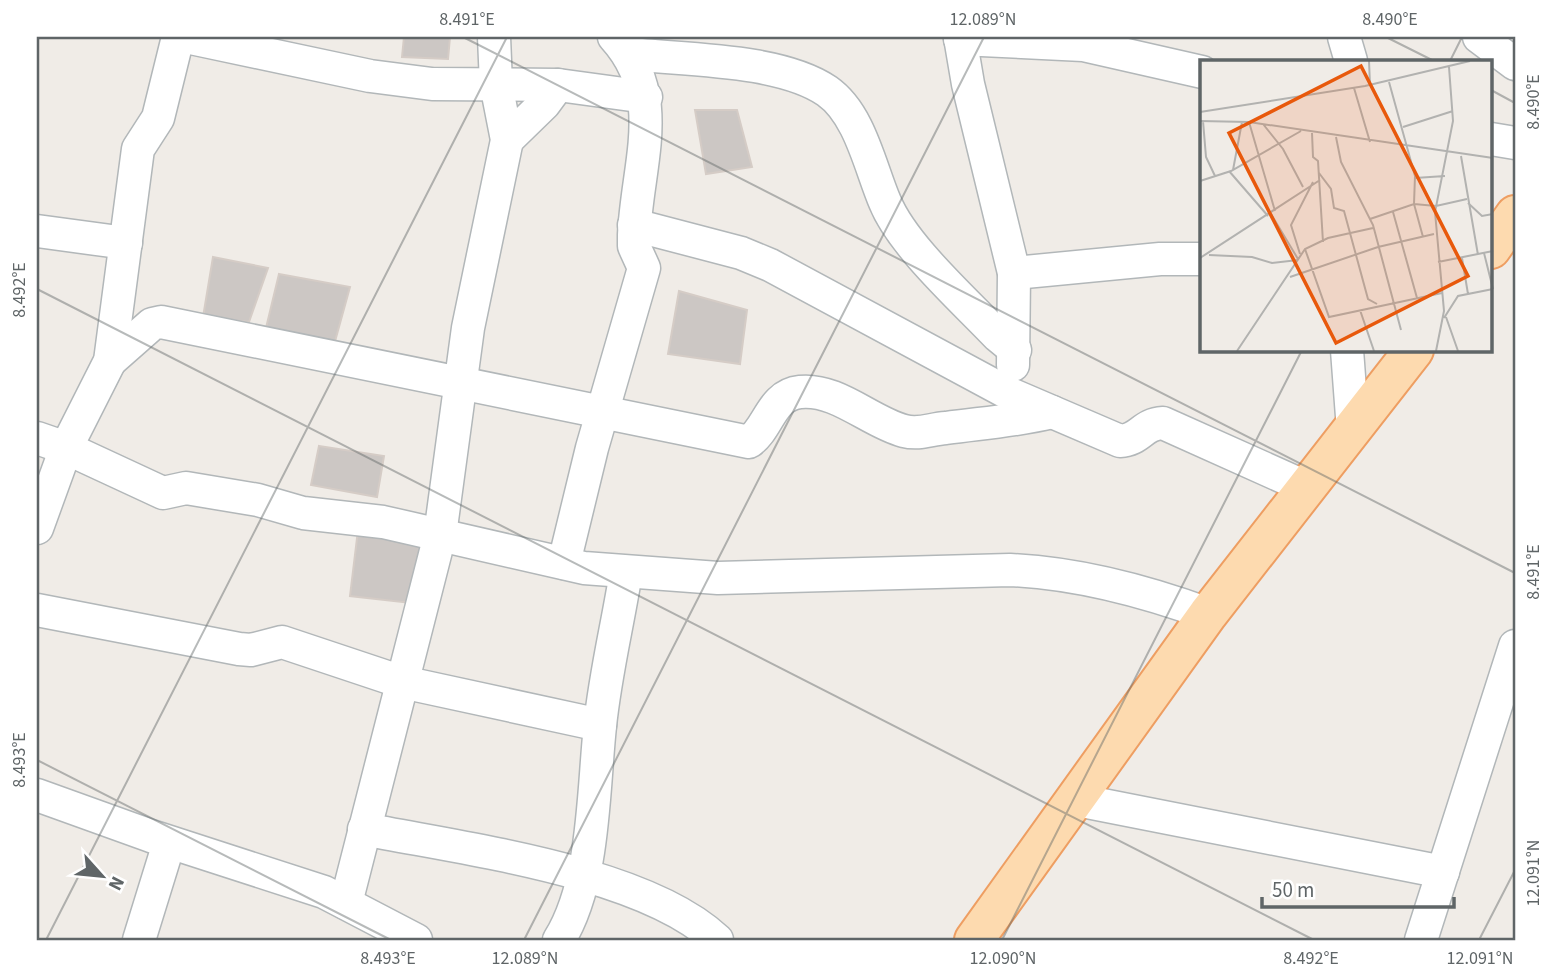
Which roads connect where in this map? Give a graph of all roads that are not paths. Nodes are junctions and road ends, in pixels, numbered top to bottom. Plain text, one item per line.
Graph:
1 (178, 37) edge
2 (186, 37) edge
3 (494, 37) edge
4 (1344, 37) edge
5 (1479, 37) edge
6 (960, 38) edge
7 (622, 46) edge
8 (1351, 60) edge
9 (1515, 64) edge
10 (1200, 72) edge
11 (496, 85) junction
12 (558, 85) junction
13 (646, 97) junction
14 (1492, 139) edge
15 (507, 140) junction
16 (1515, 143) edge
17 (634, 225) junction
18 (37, 231) edge
19 (126, 243) junction
20 (1200, 259) edge
21 (1014, 273) junction
22 (1015, 350) junction
23 (1347, 352) edge
24 (1412, 352) edge
25 (110, 361) junction
26 (460, 383) junction
27 (1009, 393) junction
28 (603, 412) junction
29 (1052, 412) junction
30 (1353, 430) junction
31 (51, 443) edge
32 (1308, 488) junction
33 (37, 528) edge
34 (440, 535) junction
35 (564, 563) junction
36 (626, 572) junction
37 (37, 610) edge
38 (1208, 614) junction
39 (1515, 646) edge
40 (402, 682) junction
41 (600, 725) junction
42 (37, 795) edge
43 (1077, 800) junction
44 (364, 829) junction
45 (169, 843) junction
46 (1443, 872) junction
47 (582, 874) junction
48 (346, 903) junction
49 (139, 940) edge
50 (416, 940) edge
51 (559, 940) edge
52 (717, 940) edge
53 (974, 940) edge
54 (1421, 940) edge

1 - 19 street
2 - 11 street
3 - 11 street
4 - 8 street
5 - 9 street
6 - 10 street
6 - 21 street
7 - 13 street
7 - 22 street
11 - 12 street
11 - 15 street
12 - 13 street
12 - 15 street
13 - 17 street
14 - 16 street
15 - 26 street
17 - 27 street
17 - 28 street
18 - 19 street
19 - 25 street
20 - 21 street
21 - 22 street
22 - 27 street
23 - 30 street
24 - 30 main road
25 - 26 street
25 - 31 street
26 - 28 street
26 - 34 street
27 - 29 street
28 - 29 street
28 - 35 street
29 - 32 street
30 - 32 main road
31 - 33 street
31 - 34 street
32 - 38 main road
34 - 35 street
34 - 40 street
35 - 36 street
36 - 38 street
36 - 41 street
37 - 40 street
38 - 43 main road
39 - 46 street
40 - 41 street
40 - 44 street
41 - 47 street
42 - 45 street
43 - 46 street
43 - 53 main road
44 - 47 street
44 - 48 street
45 - 48 street
45 - 49 street
46 - 54 street
47 - 51 street
47 - 52 street
48 - 50 street

